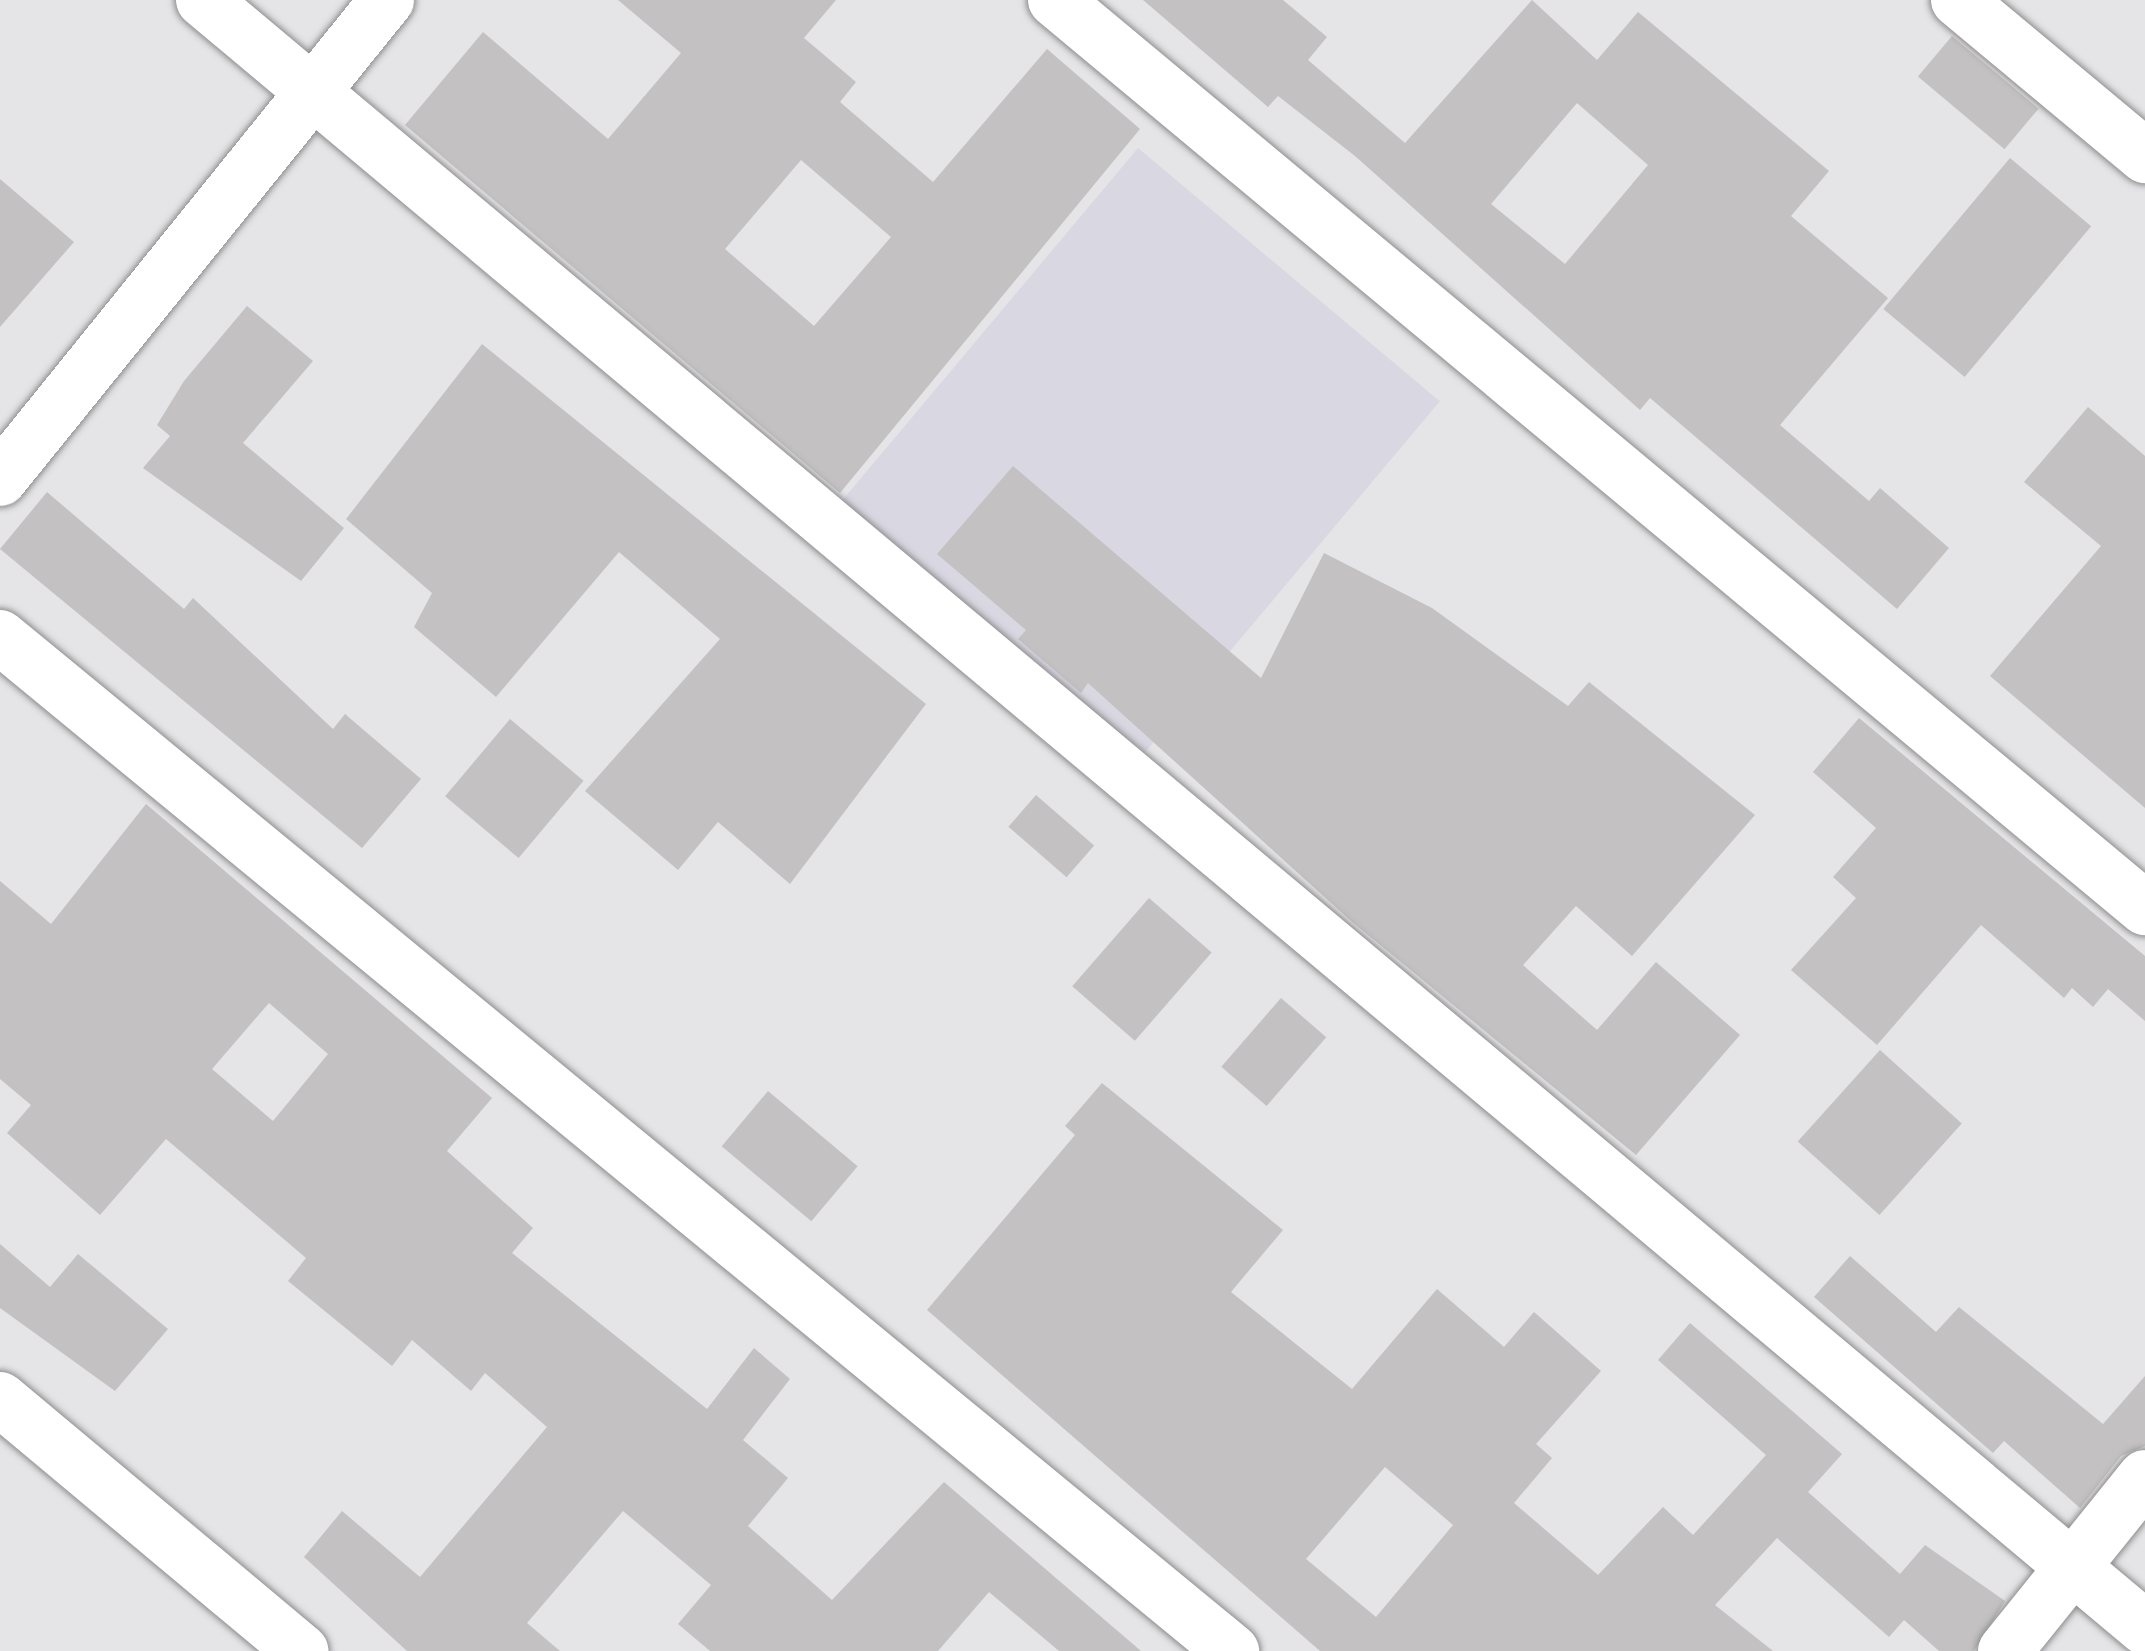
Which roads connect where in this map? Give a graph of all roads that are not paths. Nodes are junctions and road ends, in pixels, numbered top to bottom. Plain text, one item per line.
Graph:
1 (203, 0) edge
2 (387, 0) edge
3 (1054, 0) edge
4 (1958, 0) edge
5 (314, 91) junction
6 (2145, 156) edge
7 (0, 479) edge
8 (0, 637) edge
9 (2145, 908) edge
10 (0, 1400) edge
11 (2145, 1477) edge
12 (2071, 1566) junction
13 (2145, 1628) edge
14 (301, 1651) edge
15 (1232, 1651) edge
16 (2005, 1651) edge

1 - 5 street
2 - 5 street
3 - 9 street
4 - 6 street
5 - 7 street
5 - 12 street
8 - 15 street
10 - 14 street
11 - 12 street
12 - 13 street
12 - 16 street

